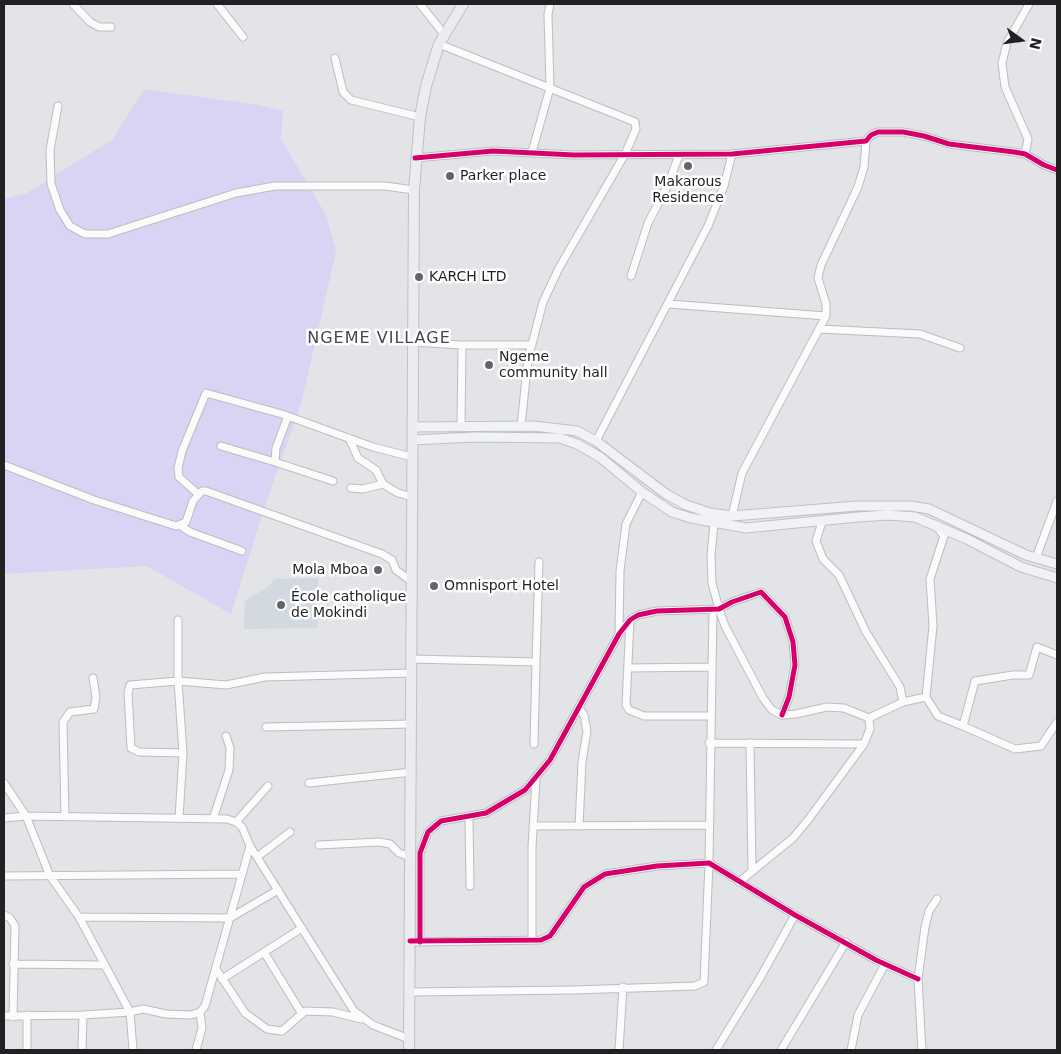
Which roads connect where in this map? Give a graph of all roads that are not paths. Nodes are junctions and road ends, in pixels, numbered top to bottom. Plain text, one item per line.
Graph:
1 (73, 4) edge
2 (217, 4) edge
3 (420, 4) edge
4 (463, 4) edge
5 (550, 4) edge
6 (1029, 4) edge
7 (110, 27) dead end
8 (243, 37) dead end
9 (442, 39) junction
10 (336, 58) dead end
11 (550, 88) junction
12 (58, 106) dead end
13 (420, 117) junction
14 (866, 141) junction
15 (532, 152) junction
16 (624, 154) junction
17 (732, 154) junction
18 (1025, 154) junction
19 (679, 155) junction
20 (416, 158) junction
21 (1057, 170) edge
22 (414, 190) junction
23 (631, 276) dead end
24 (669, 304) junction
25 (826, 316) junction
26 (819, 329) junction
27 (413, 342) junction
28 (532, 345) junction
29 (462, 346) junction
30 (960, 348) dead end
31 (288, 416) junction
32 (461, 426) junction
33 (521, 426) junction
34 (413, 427) junction
35 (349, 438) junction
36 (412, 440) junction
37 (596, 441) junction
38 (221, 446) dead end
39 (412, 457) junction
40 (275, 462) junction
41 (4, 465) edge
42 (333, 481) dead end
43 (383, 484) junction
44 (351, 488) dead end
45 (642, 492) junction
46 (198, 494) junction
47 (412, 497) junction
48 (1057, 501) edge
49 (732, 516) junction
50 (822, 522) junction
51 (714, 524) junction
52 (936, 525) junction
53 (181, 526) junction
54 (242, 550) dead end
55 (1036, 558) junction
56 (539, 562) dead end
57 (1057, 564) edge
58 (1057, 578) edge
59 (411, 581) junction
60 (716, 610) junction
61 (178, 620) dead end
62 (630, 620) junction
63 (619, 634) junction
64 (1057, 655) edge
65 (412, 660) junction
66 (536, 662) junction
67 (712, 667) junction
68 (628, 668) junction
69 (412, 672) junction
70 (93, 678) dead end
71 (178, 681) junction
72 (926, 698) junction
73 (904, 702) junction
74 (579, 708) junction
75 (782, 715) junction
76 (710, 716) junction
77 (869, 718) junction
78 (1057, 722) edge
79 (412, 724) junction
80 (963, 726) junction
81 (266, 727) dead end
82 (226, 736) dead end
83 (709, 743) junction
84 (750, 743) junction
85 (534, 744) dead end
86 (864, 744) junction
87 (183, 753) junction
88 (412, 772) junction
89 (536, 778) junction
90 (4, 783) edge
91 (310, 783) dead end
92 (268, 786) dead end
93 (26, 816) junction
94 (65, 817) junction
95 (4, 818) edge
96 (179, 818) junction
97 (469, 818) junction
98 (213, 819) junction
99 (236, 822) junction
100 (709, 825) junction
101 (533, 826) junction
102 (578, 826) junction
103 (290, 832) dead end
104 (319, 845) dead end
105 (250, 846) junction
106 (258, 857) junction
107 (411, 858) junction
108 (709, 863) junction
109 (752, 871) junction
110 (242, 874) junction
111 (4, 876) edge
112 (50, 876) junction
113 (739, 882) junction
114 (470, 886) dead end
115 (278, 890) junction
116 (936, 899) dead end
117 (4, 915) edge
118 (794, 915) junction
119 (79, 917) junction
120 (230, 918) junction
121 (302, 928) junction
122 (532, 940) junction
123 (415, 942) junction
124 (846, 942) junction
125 (264, 952) junction
126 (13, 964) junction
127 (104, 964) junction
128 (885, 964) junction
129 (216, 969) junction
130 (222, 978) junction
131 (918, 979) junction
132 (623, 987) junction
133 (408, 992) junction
134 (130, 1012) junction
135 (200, 1012) junction
136 (302, 1014) junction
137 (27, 1015) junction
138 (82, 1015) junction
139 (4, 1016) edge
140 (13, 1017) junction
141 (362, 1019) junction
142 (409, 1039) junction
143 (27, 1050) edge
144 (82, 1050) edge
145 (133, 1050) edge
146 (196, 1050) edge
147 (409, 1050) edge
148 (618, 1050) edge
149 (716, 1050) edge
150 (781, 1050) edge
151 (851, 1050) edge
152 (922, 1050) edge

1 - 7 street
2 - 8 street
3 - 9 street
4 - 9 highway
5 - 11 street
6 - 18 street
9 - 11 street
9 - 13 highway
10 - 13 street
11 - 15 street
11 - 16 street
12 - 22 street
13 - 20 highway
14 - 17 street
14 - 18 street
14 - 25 street
15 - 16 street
15 - 20 street
16 - 19 street
16 - 28 street
17 - 19 street
17 - 24 street
18 - 21 street
19 - 23 street
20 - 22 highway
22 - 27 highway
24 - 25 street
24 - 37 street
25 - 26 street
26 - 30 street
26 - 49 street
27 - 29 street
27 - 34 highway
28 - 29 street
28 - 33 street
29 - 32 street
31 - 35 street
31 - 40 street
31 - 46 street
32 - 33 main road
32 - 34 main road
33 - 37 main road
34 - 36 highway
35 - 39 street
35 - 43 street
36 - 39 highway
36 - 45 main road
37 - 49 main road
38 - 40 street
39 - 47 highway
40 - 42 street
41 - 53 street
43 - 44 street
43 - 47 street
45 - 51 main road
45 - 63 street
46 - 53 street
46 - 59 street
47 - 59 highway
48 - 55 street
49 - 55 main road
50 - 51 main road
50 - 52 main road
50 - 73 street
51 - 60 street
52 - 58 main road
52 - 72 street
53 - 54 street
55 - 57 main road
56 - 66 street
59 - 65 highway
60 - 62 street
60 - 67 street
60 - 75 street
60 - 75 street
61 - 71 street
62 - 63 street
62 - 68 street
63 - 74 street
64 - 80 street
65 - 66 street
65 - 69 highway
66 - 85 street
67 - 68 street
67 - 76 street
68 - 76 street
69 - 71 street
69 - 79 highway
70 - 94 street
71 - 87 street
71 - 87 street
72 - 73 street
72 - 80 street
73 - 77 street
74 - 89 street
74 - 102 street
75 - 77 street
76 - 83 street
77 - 86 street
78 - 80 street
79 - 81 street
79 - 88 highway
82 - 98 street
83 - 84 street
83 - 100 street
84 - 86 street
84 - 109 street
86 - 109 street
87 - 96 street
88 - 91 street
88 - 107 highway
89 - 97 street
89 - 101 street
90 - 93 street
92 - 99 street
93 - 94 street
93 - 95 street
93 - 112 street
94 - 96 street
96 - 98 street
97 - 114 street
97 - 123 street
98 - 99 street
99 - 105 street
100 - 102 street
100 - 108 street
101 - 102 street
101 - 122 street
103 - 106 street
104 - 107 street
105 - 106 street
105 - 110 street
106 - 115 street
107 - 123 highway
108 - 113 street
108 - 122 street
108 - 132 street
109 - 113 street
110 - 112 street
110 - 120 street
111 - 112 street
112 - 119 street
113 - 118 street
115 - 120 street
115 - 121 street
116 - 131 street
117 - 126 street
118 - 124 street
118 - 149 street
119 - 120 street
119 - 127 street
120 - 129 street
121 - 125 street
121 - 141 street
122 - 123 street
123 - 133 highway
124 - 128 street
124 - 150 street
125 - 130 street
125 - 136 street
126 - 127 street
126 - 140 street
127 - 134 street
128 - 131 street
128 - 151 street
129 - 130 street
129 - 135 street
130 - 136 street
131 - 152 street
132 - 133 street
132 - 148 street
133 - 142 highway
134 - 135 street
134 - 138 street
134 - 145 street
135 - 146 street
136 - 141 street
137 - 138 street
137 - 140 street
137 - 143 street
138 - 144 street
139 - 140 street
141 - 142 street
142 - 147 highway

